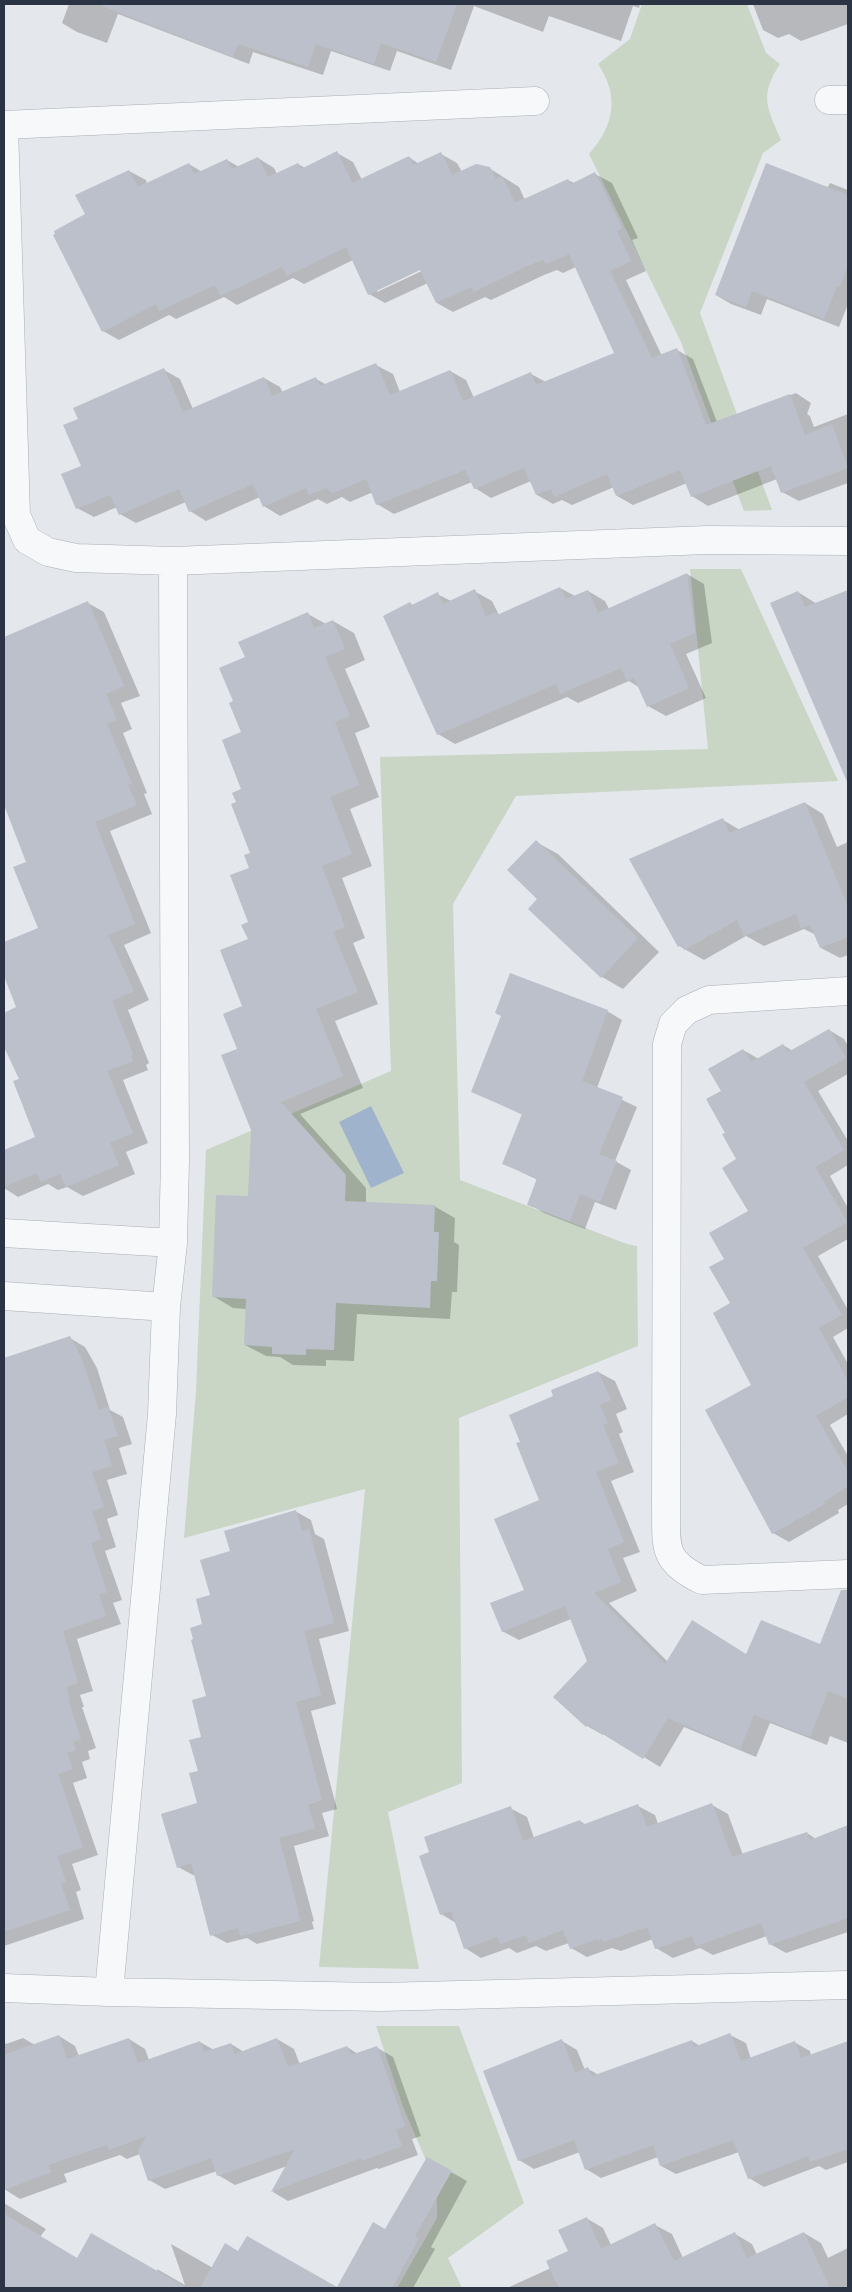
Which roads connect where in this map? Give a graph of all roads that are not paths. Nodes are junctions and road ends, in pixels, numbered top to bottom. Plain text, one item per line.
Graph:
1 (535, 101) dead end
2 (4, 126) edge
3 (848, 540) edge
4 (172, 561) junction
5 (848, 991) edge
6 (4, 1233) edge
7 (173, 1243) junction
8 (4, 1296) edge
9 (166, 1307) junction
10 (848, 1574) edge
11 (848, 1985) edge
12 (4, 1988) edge
13 (109, 1992) junction

1 - 2 street
2 - 4 street
3 - 4 street
4 - 7 street
5 - 10 street
6 - 7 street
7 - 9 street
8 - 9 street
9 - 13 street
11 - 13 street
12 - 13 street

